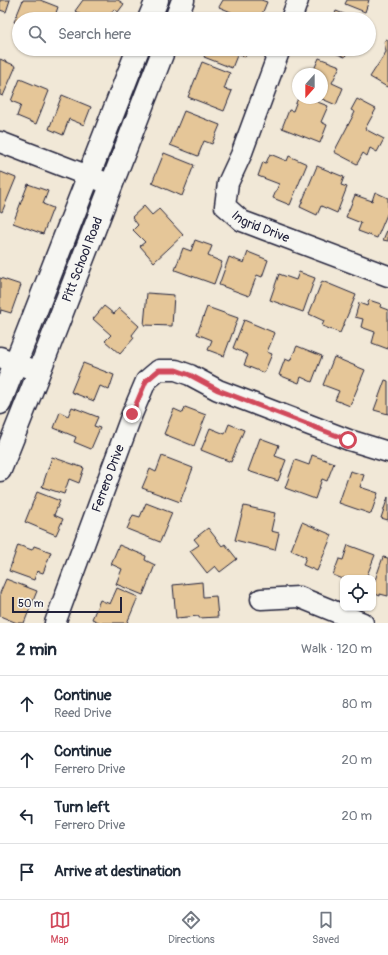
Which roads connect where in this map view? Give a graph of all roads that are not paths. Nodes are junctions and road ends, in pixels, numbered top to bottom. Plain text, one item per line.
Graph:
1 (157, 0) edge
2 (183, 0) edge
3 (298, 0) edge
4 (152, 12) edge
5 (179, 12) edge
6 (294, 12) edge
7 (135, 56) edge
8 (161, 56) edge
9 (277, 56) edge
10 (0, 142) edge
11 (88, 176) junction
12 (112, 185) junction
13 (388, 276) edge
14 (8, 360) edge
15 (39, 372) junction
16 (0, 403) edge
17 (388, 452) edge
18 (0, 470) edge
19 (261, 599) dead end
20 (54, 623) edge
21 (363, 623) edge

1 - 4 main road
2 - 5 main road
3 - 6 street
7 - 11 main road, Pitt School Road
8 - 12 main road, Pitt School Road
9 - 13 street, Ingrid Drive
10 - 11 street
11 - 12 street
11 - 14 main road, Pitt School Road
12 - 15 main road, Pitt School Road
14 - 15 street
14 - 16 main road, Pitt School Road
15 - 18 main road, Pitt School Road
17 - 20 street, Ferrero Drive
19 - 21 street

